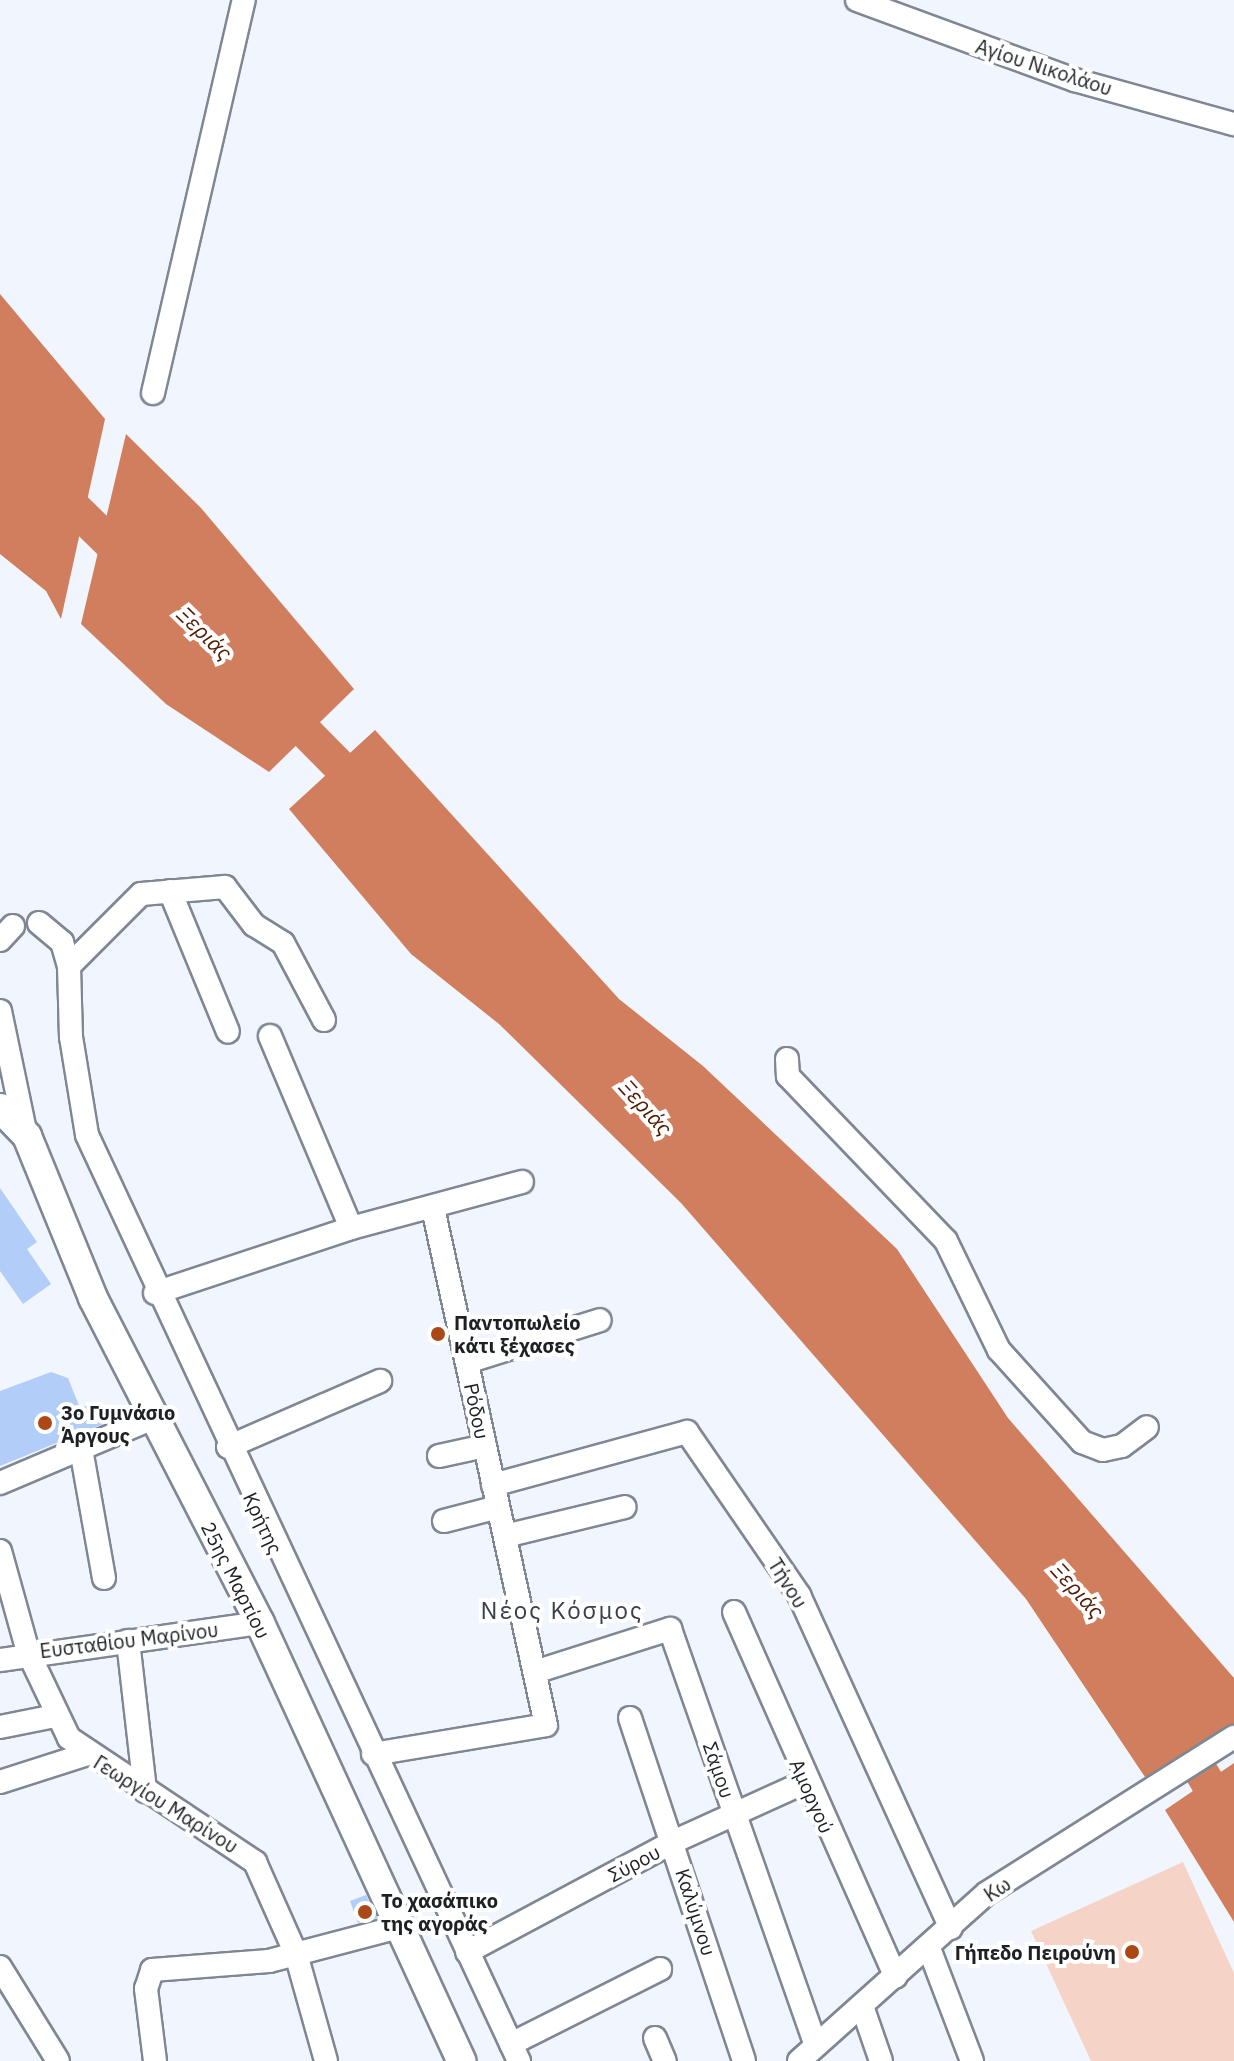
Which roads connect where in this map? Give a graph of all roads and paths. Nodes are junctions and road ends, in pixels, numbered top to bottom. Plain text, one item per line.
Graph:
1 (244, 0) edge
2 (857, 0) edge
3 (1234, 124) edge
4 (153, 393) dead end
5 (170, 891) junction
6 (39, 923) dead end
7 (69, 966) junction
8 (0, 1011) edge
9 (324, 1020) dead end
10 (228, 1032) dead end
11 (270, 1036) dead end
12 (2, 1051) edge
13 (787, 1059) dead end
14 (0, 1108) edge
15 (27, 1136) junction
16 (522, 1182) dead end
17 (433, 1208) junction
18 (351, 1228) junction
19 (155, 1293) junction
20 (600, 1320) dead end
21 (467, 1362) junction
22 (380, 1381) dead end
23 (153, 1418) junction
24 (1147, 1427) dead end
25 (485, 1446) junction
26 (228, 1447) junction
27 (81, 1449) junction
28 (439, 1456) dead end
29 (0, 1483) edge
30 (493, 1485) junction
31 (498, 1507) junction
32 (625, 1507) dead end
33 (444, 1521) dead end
34 (505, 1536) junction
35 (0, 1551) edge
36 (104, 1578) dead end
37 (734, 1612) dead end
38 (260, 1623) junction
39 (128, 1641) junction
40 (28, 1652) junction
41 (0, 1660) edge
42 (535, 1672) junction
43 (55, 1716) junction
44 (630, 1718) dead end
45 (0, 1727) edge
46 (1227, 1743) edge
47 (87, 1754) junction
48 (373, 1754) junction
49 (0, 1782) edge
50 (805, 1782) junction
51 (145, 1791) junction
52 (734, 1814) junction
53 (673, 1842) junction
54 (399, 1927) junction
55 (951, 1928) junction
56 (930, 1951) junction
57 (467, 1952) junction
58 (296, 1954) junction
59 (0, 1967) edge
60 (660, 1969) dead end
61 (896, 1977) junction
62 (862, 2006) junction
63 (10, 2012) edge
64 (655, 2038) dead end
65 (816, 2045) junction
66 (515, 2053) edge
67 (58, 2061) edge
68 (155, 2061) edge
69 (326, 2061) edge
70 (461, 2061) edge
71 (665, 2061) edge
72 (744, 2061) edge
73 (799, 2061) edge
74 (881, 2061) edge
75 (972, 2061) edge

1 - 4 street
2 - 3 street, Αγίου Νικολάου
5 - 7 street
5 - 9 street
5 - 10 street
6 - 7 street, Κρήτης
7 - 19 street, Κρήτης
8 - 12 street
11 - 18 street
12 - 15 street
13 - 24 street
14 - 15 main road, 25ης Μαρτίου
15 - 23 main road, 25ης Μαρτίου
16 - 17 street
17 - 18 street
17 - 21 street, Ρόδου
18 - 19 street
19 - 26 street, Κρήτης
20 - 21 street
21 - 25 street, Ρόδου
22 - 26 street
23 - 27 street
23 - 38 main road, 25ης Μαρτίου
25 - 28 street
25 - 30 street, Ρόδου
26 - 48 street, Κρήτης
27 - 29 street
27 - 36 street
30 - 31 street, Ρόδου
30 - 55 street, Τήνου
31 - 33 street
31 - 34 street, Ρόδου
32 - 34 street
34 - 42 street, Ρόδου
35 - 40 street, Γεωργίου Μαρίνου
37 - 50 street, Αμοργού
38 - 39 street, Ευσταθίου Μαρίνου
38 - 54 main road, 25ης Μαρτίου
39 - 40 street, Ευσταθίου Μαρίνου
39 - 51 street
40 - 41 street, Ευσταθίου Μαρίνου
40 - 43 street, Γεωργίου Μαρίνου
42 - 48 street, Ρόδου
42 - 52 street, Σάμου
43 - 45 street
43 - 47 street, Γεωργίου Μαρίνου
44 - 53 street, Καλύμνου
46 - 55 street, Κω
47 - 49 street
47 - 51 street, Γεωργίου Μαρίνου
48 - 57 street, Κρήτης
50 - 52 street, Σύρου
50 - 61 street, Αμοργού
51 - 58 street, Γεωργίου Μαρίνου
52 - 53 street, Σύρου
52 - 65 street, Σάμου
53 - 57 street, Σύρου
53 - 72 street, Καλύμνου
54 - 58 street
54 - 70 main road, 25ης Μαρτίου
55 - 56 street, Κω
56 - 61 street, Κω
56 - 75 street
57 - 66 street, Κρήτης
58 - 68 street
58 - 69 street, Γεωργίου Μαρίνου
59 - 63 street
60 - 66 street
61 - 62 street, Κω
62 - 65 street, Κω
62 - 74 street
63 - 67 street
64 - 71 street
65 - 73 street, Κω

